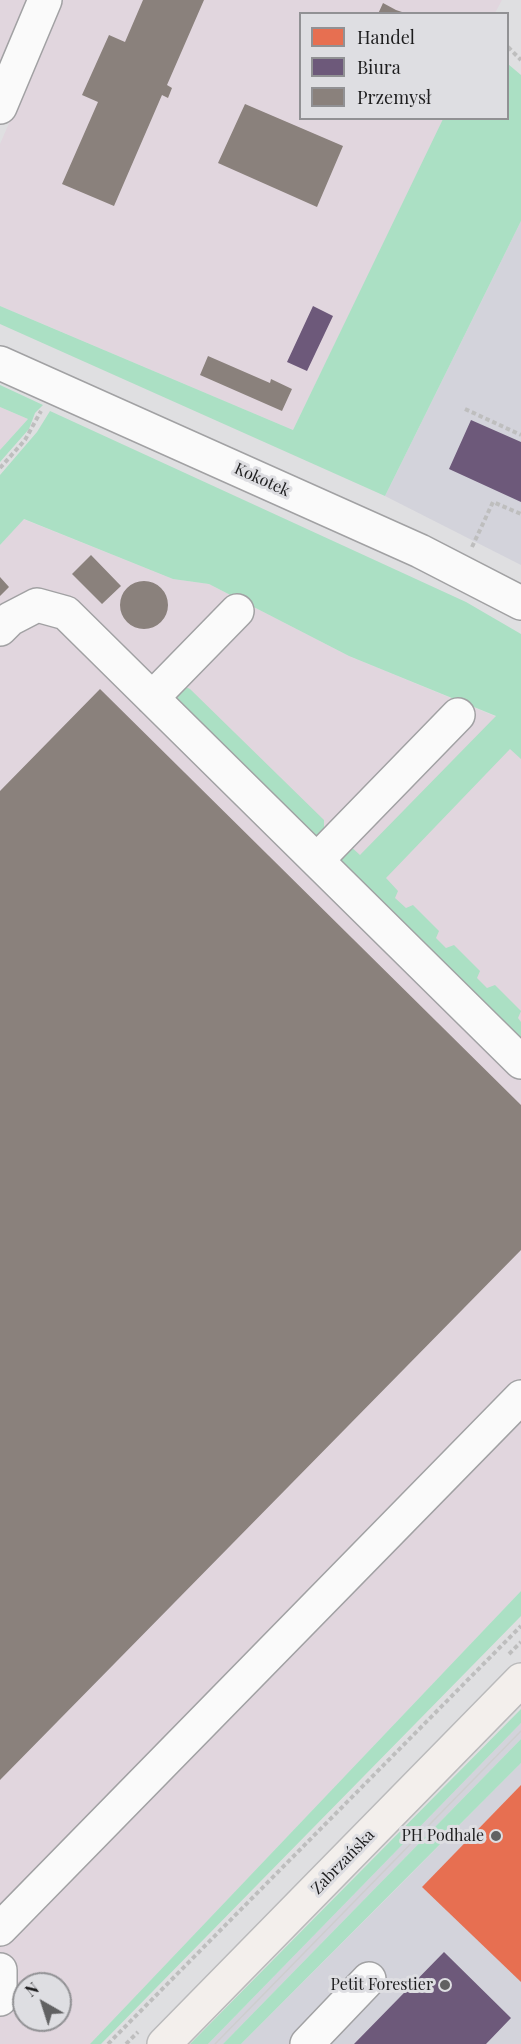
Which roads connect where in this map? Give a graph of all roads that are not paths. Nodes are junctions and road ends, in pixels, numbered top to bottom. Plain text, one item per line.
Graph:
1 (45, 0) edge
2 (0, 107) edge
3 (0, 363) edge
4 (521, 603) edge
5 (237, 611) dead end
6 (0, 629) edge
7 (152, 698) junction
8 (458, 715) dead end
9 (317, 860) junction
10 (521, 1062) edge
11 (521, 1397) edge
12 (521, 1680) edge
13 (0, 1929) edge
14 (0, 1970) edge
15 (369, 1979) dead end
16 (0, 1999) edge
17 (164, 2044) edge
18 (307, 2044) edge

1 - 2 street
3 - 4 street, Kokotek
5 - 7 street
6 - 7 street
7 - 9 street
8 - 9 street
9 - 10 street
11 - 13 street
12 - 17 main road, Zabrzańska
14 - 16 street
15 - 18 street

